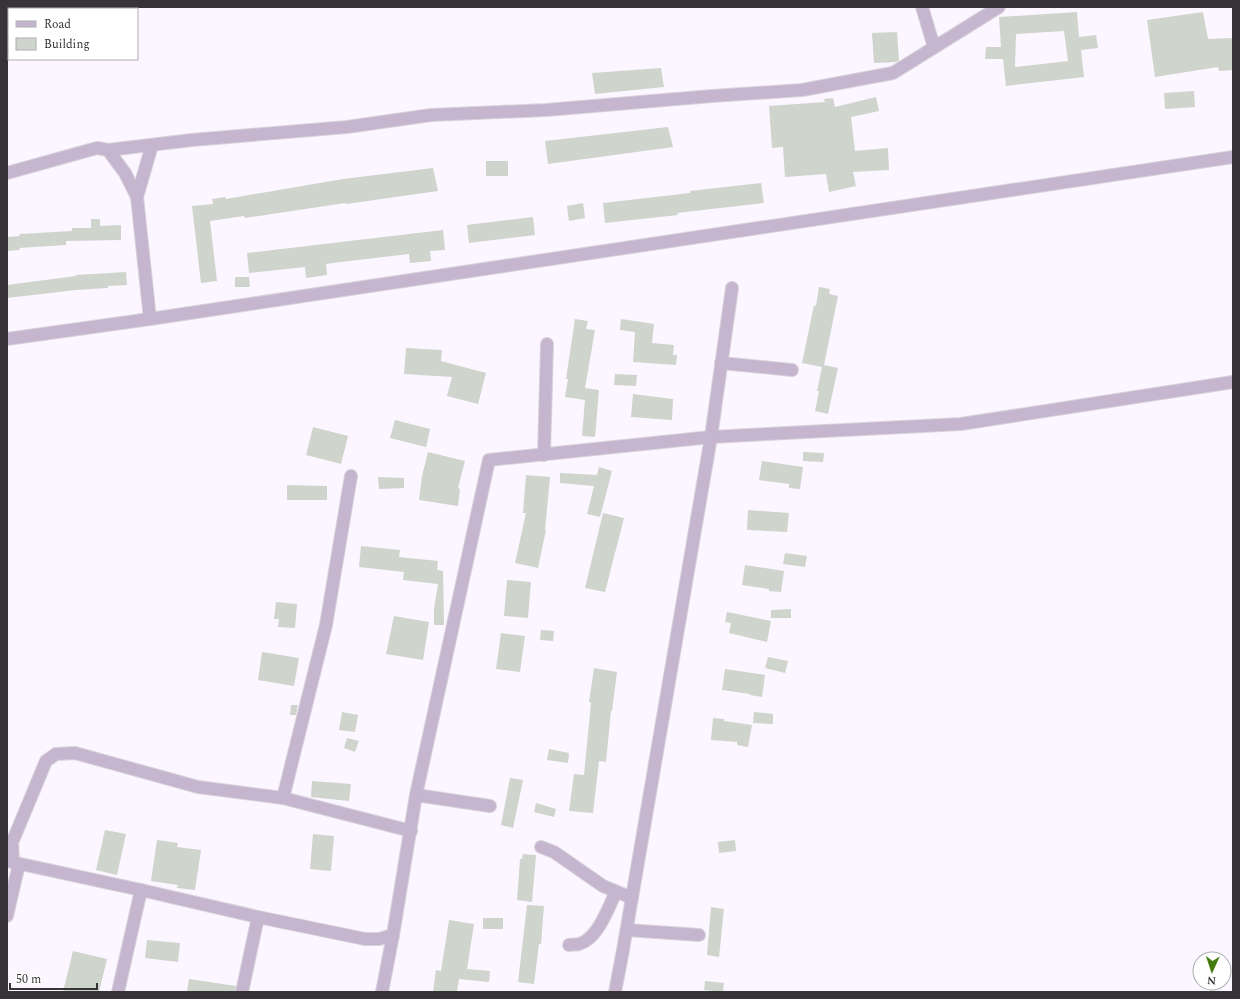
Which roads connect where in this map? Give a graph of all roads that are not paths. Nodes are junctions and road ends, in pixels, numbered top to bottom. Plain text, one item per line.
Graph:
1 (922, 7) edge
2 (999, 7) edge
3 (934, 47) junction
4 (152, 145) junction
5 (108, 150) junction
6 (1233, 157) edge
7 (7, 173) edge
8 (136, 197) junction
9 (732, 288) dead end
10 (150, 319) junction
11 (7, 339) edge
12 (547, 344) dead end
13 (721, 363) junction
14 (792, 370) dead end
15 (1233, 382) edge
16 (710, 438) junction
17 (544, 455) junction
18 (352, 476) dead end
19 (416, 795) junction
20 (283, 798) junction
21 (490, 806) dead end
22 (411, 831) junction
23 (10, 842) edge
24 (541, 847) dead end
25 (7, 861) edge
26 (19, 864) junction
27 (141, 890) junction
28 (616, 892) junction
29 (632, 898) junction
30 (7, 916) edge
31 (258, 917) junction
32 (627, 930) junction
33 (394, 935) junction
34 (699, 935) dead end
35 (569, 944) dead end
36 (118, 992) edge
37 (242, 992) edge
38 (382, 992) edge
39 (615, 992) edge

1 - 3 street
2 - 3 street
3 - 4 street
4 - 5 street
4 - 8 street
5 - 7 street
5 - 8 street
6 - 10 street
8 - 10 street
9 - 13 street
10 - 11 street
12 - 17 street
13 - 14 street
13 - 16 street
15 - 16 street
16 - 17 street
16 - 29 street
17 - 19 street
18 - 20 street
19 - 21 street
19 - 22 street
20 - 22 street
20 - 23 street
22 - 33 street
23 - 26 street
24 - 28 street
25 - 26 street
26 - 27 street
26 - 30 street
27 - 31 street
27 - 36 street
28 - 29 street
28 - 35 street
29 - 32 street
31 - 33 street
31 - 37 street
32 - 34 street
32 - 39 street
33 - 38 street

